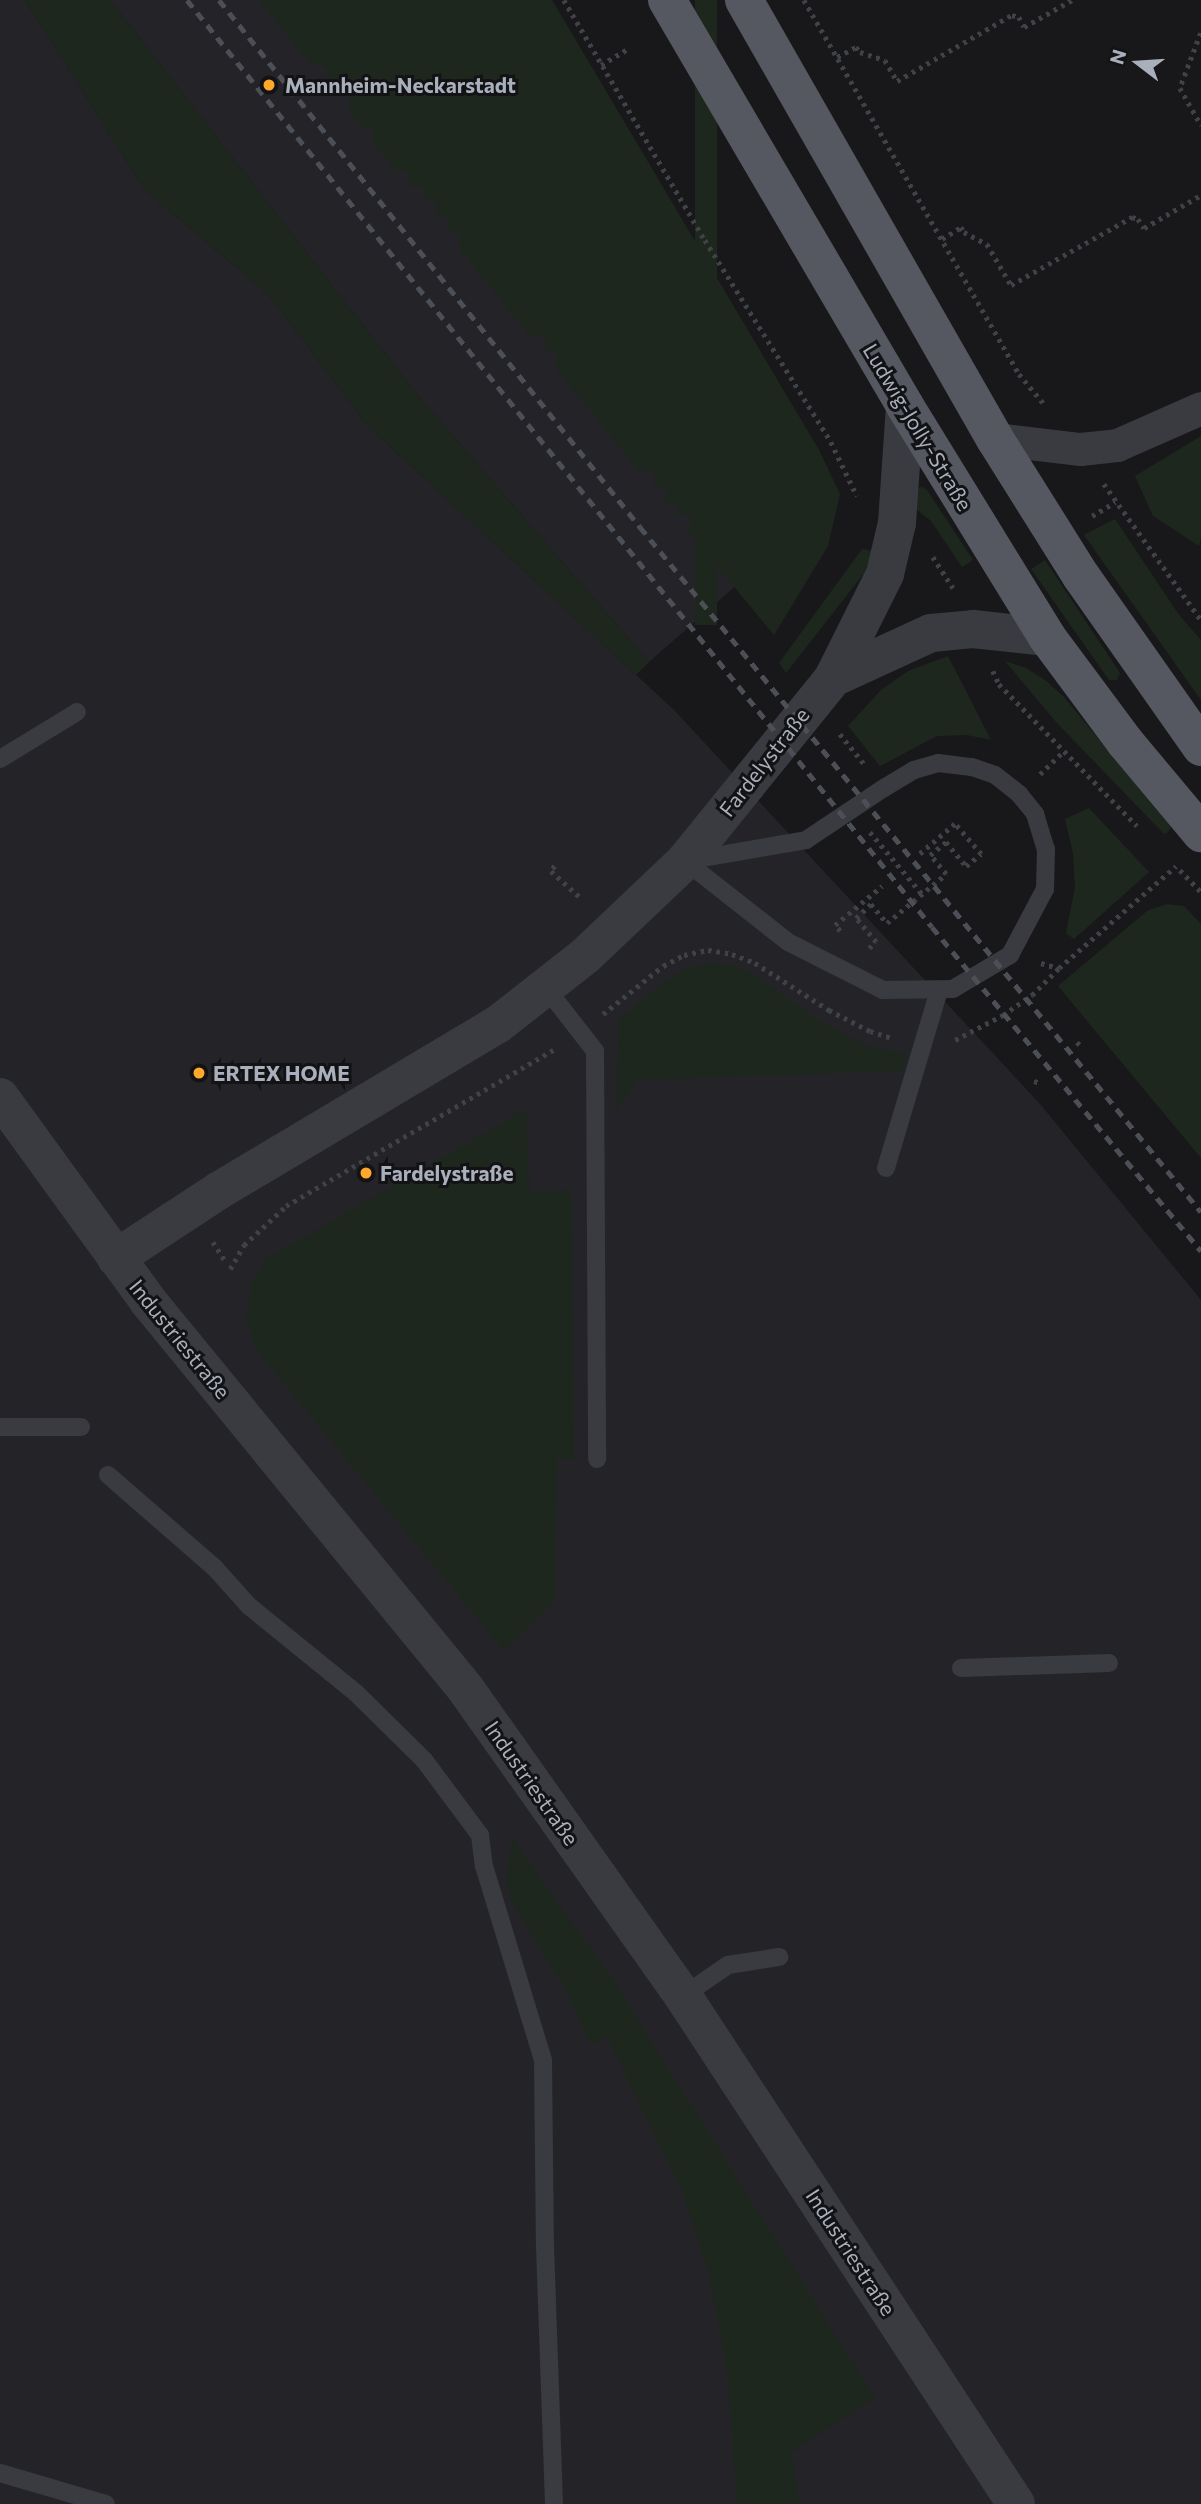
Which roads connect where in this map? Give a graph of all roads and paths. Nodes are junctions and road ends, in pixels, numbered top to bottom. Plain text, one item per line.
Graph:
1 (564, 0) edge
2 (667, 0) edge
3 (744, 0) edge
4 (804, 0) edge
5 (1072, 0) edge
6 (1201, 33) edge
7 (628, 49) dead end
8 (837, 57) junction
9 (601, 65) junction
10 (1201, 125) edge
11 (1201, 195) edge
12 (942, 239) junction
13 (905, 406) junction
14 (1201, 408) edge
15 (1048, 409) dead end
16 (995, 439) junction
17 (858, 499) dead end
18 (1115, 502) dead end
19 (929, 551) dead end
20 (956, 594) dead end
21 (1201, 620) edge
22 (1047, 638) junction
23 (987, 659) dead end
24 (823, 689) junction
25 (76, 712) dead end
26 (1201, 747) edge
27 (0, 759) edge
28 (884, 788) junction
29 (851, 810) junction
30 (1139, 828) dead end
31 (1201, 833) edge
32 (920, 854) dead end
33 (1167, 856) dead end
34 (685, 861) junction
35 (555, 866) dead end
36 (1176, 866) junction
37 (882, 886) dead end
38 (1201, 892) edge
39 (922, 894) junction
40 (582, 899) dead end
41 (840, 931) dead end
42 (872, 936) dead end
43 (1010, 955) junction
44 (1059, 968) junction
45 (546, 988) junction
46 (939, 990) junction
47 (580, 1032) junction
48 (1077, 1041) dead end
49 (923, 1044) junction
50 (1082, 1047) dead end
51 (303, 1067) dead end
52 (312, 1082) dead end
53 (0, 1097) edge
54 (886, 1168) dead end
55 (116, 1258) junction
56 (230, 1269) dead end
57 (0, 1427) edge
58 (80, 1427) dead end
59 (597, 1459) dead end
60 (108, 1475) dead end
61 (1109, 1664) dead end
62 (961, 1668) dead end
63 (779, 1957) dead end
64 (683, 1996) junction
65 (0, 2473) edge
66 (106, 2504) edge
67 (554, 2504) edge
68 (1016, 2504) edge

1 - 9 path
2 - 13 main road, Ludwig-Jolly-Straße
3 - 16 main road
4 - 8 path
5 - 8 path
6 - 10 path
7 - 9 path
8 - 12 path
9 - 17 path
11 - 12 path
12 - 15 path
13 - 22 main road, Ludwig-Jolly-Straße
13 - 24 street, Fardelystraße
14 - 16 street
16 - 26 main road
18 - 21 path
19 - 20 path
22 - 24 street, Fardelystraße
22 - 31 main road, Ludwig-Jolly-Straße
23 - 30 path
24 - 28 path
24 - 34 street, Fardelystraße
25 - 27 lane
28 - 29 lane
28 - 43 lane
29 - 34 lane
29 - 39 path
32 - 39 path
33 - 36 path
34 - 45 street, Fardelystraße
34 - 46 lane
35 - 40 path
36 - 38 path
36 - 44 path
37 - 41 path
39 - 42 path
43 - 44 path
43 - 46 lane
44 - 49 path
45 - 47 lane
45 - 55 street, Fardelystraße
46 - 49 lane
47 - 49 path
47 - 56 path
47 - 59 lane
48 - 50 path
49 - 54 lane
51 - 52 path
53 - 55 street, Industriestraße
55 - 64 street, Industriestraße
57 - 58 lane
60 - 67 lane
61 - 62 lane
63 - 64 lane
64 - 68 street, Industriestraße
65 - 66 lane

